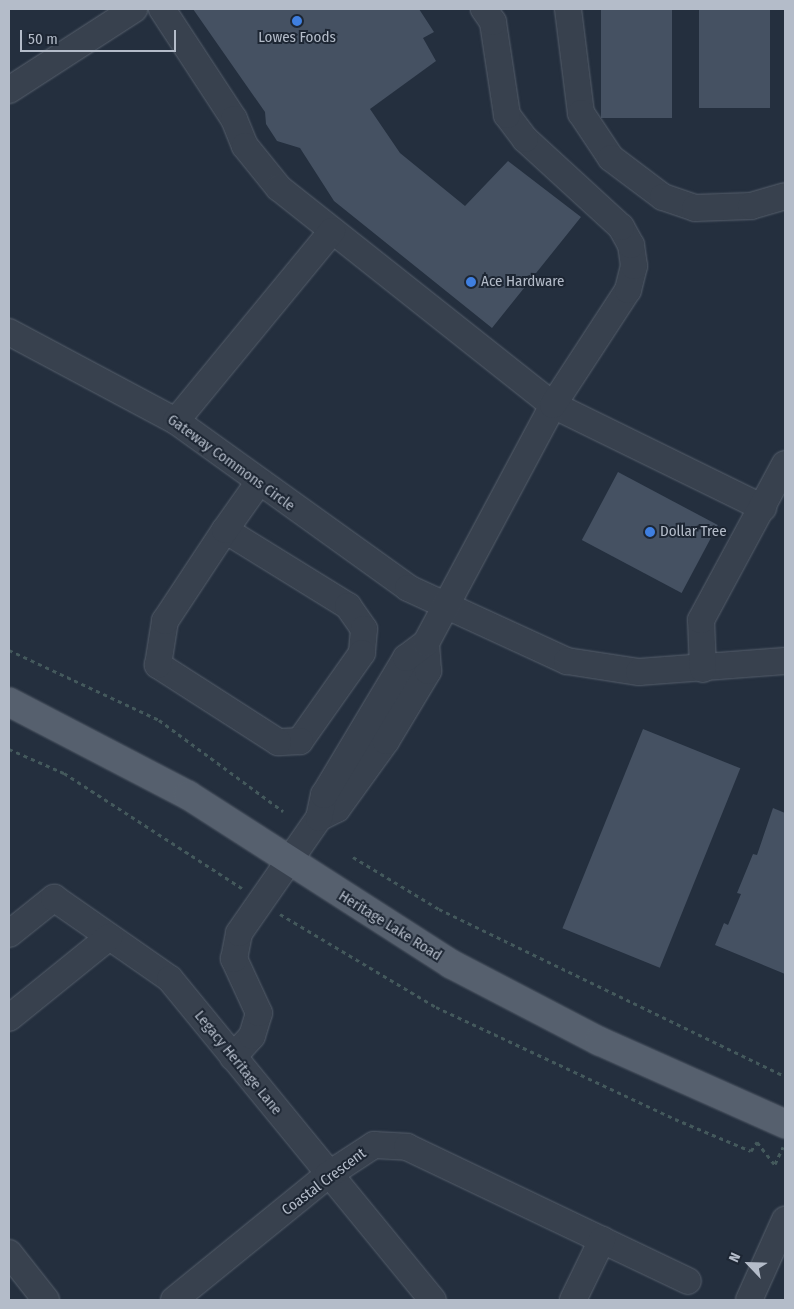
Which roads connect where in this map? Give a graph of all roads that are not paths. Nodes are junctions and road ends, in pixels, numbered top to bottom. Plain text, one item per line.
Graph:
1 (134, 9) edge
2 (162, 9) edge
3 (484, 9) edge
4 (568, 9) edge
5 (9, 90) edge
6 (785, 196) edge
7 (332, 231) junction
8 (9, 332) edge
9 (553, 406) junction
10 (176, 421) junction
11 (785, 464) edge
12 (259, 482) junction
13 (763, 508) junction
14 (225, 530) junction
15 (445, 608) junction
16 (785, 661) edge
17 (703, 669) junction
18 (9, 702) edge
19 (288, 862) junction
20 (9, 934) edge
21 (109, 937) junction
22 (9, 1018) edge
23 (233, 1056) junction
24 (785, 1124) edge
25 (328, 1175) junction
26 (785, 1220) edge
27 (602, 1240) junction
28 (9, 1253) edge
29 (688, 1281) dead end
30 (46, 1300) edge
31 (174, 1300) edge
32 (433, 1300) edge
33 (573, 1300) edge
34 (749, 1300) edge

1 - 5 street
2 - 7 street
3 - 9 street
4 - 6 street
7 - 9 street
7 - 10 street
8 - 10 street, Gateway Commons Circle
9 - 13 street
9 - 15 street
10 - 12 street, Gateway Commons Circle
11 - 13 street
12 - 14 street
12 - 15 street, Gateway Commons Circle
13 - 17 street
14 - 14 street
15 - 17 street, Gateway Commons Circle
15 - 19 street
16 - 17 street, Gateway Commons Circle
18 - 19 main road, Heritage Lake Road
19 - 23 street
19 - 24 main road, Heritage Lake Road
20 - 21 street, Legacy Heritage Lane
21 - 22 street
21 - 23 street, Legacy Heritage Lane
23 - 25 street, Legacy Heritage Lane
25 - 27 street, Coastal Crescent
25 - 31 street, Coastal Crescent
25 - 32 street, Legacy Heritage Lane
26 - 34 street
27 - 29 street, Coastal Crescent
27 - 33 street
28 - 30 street

